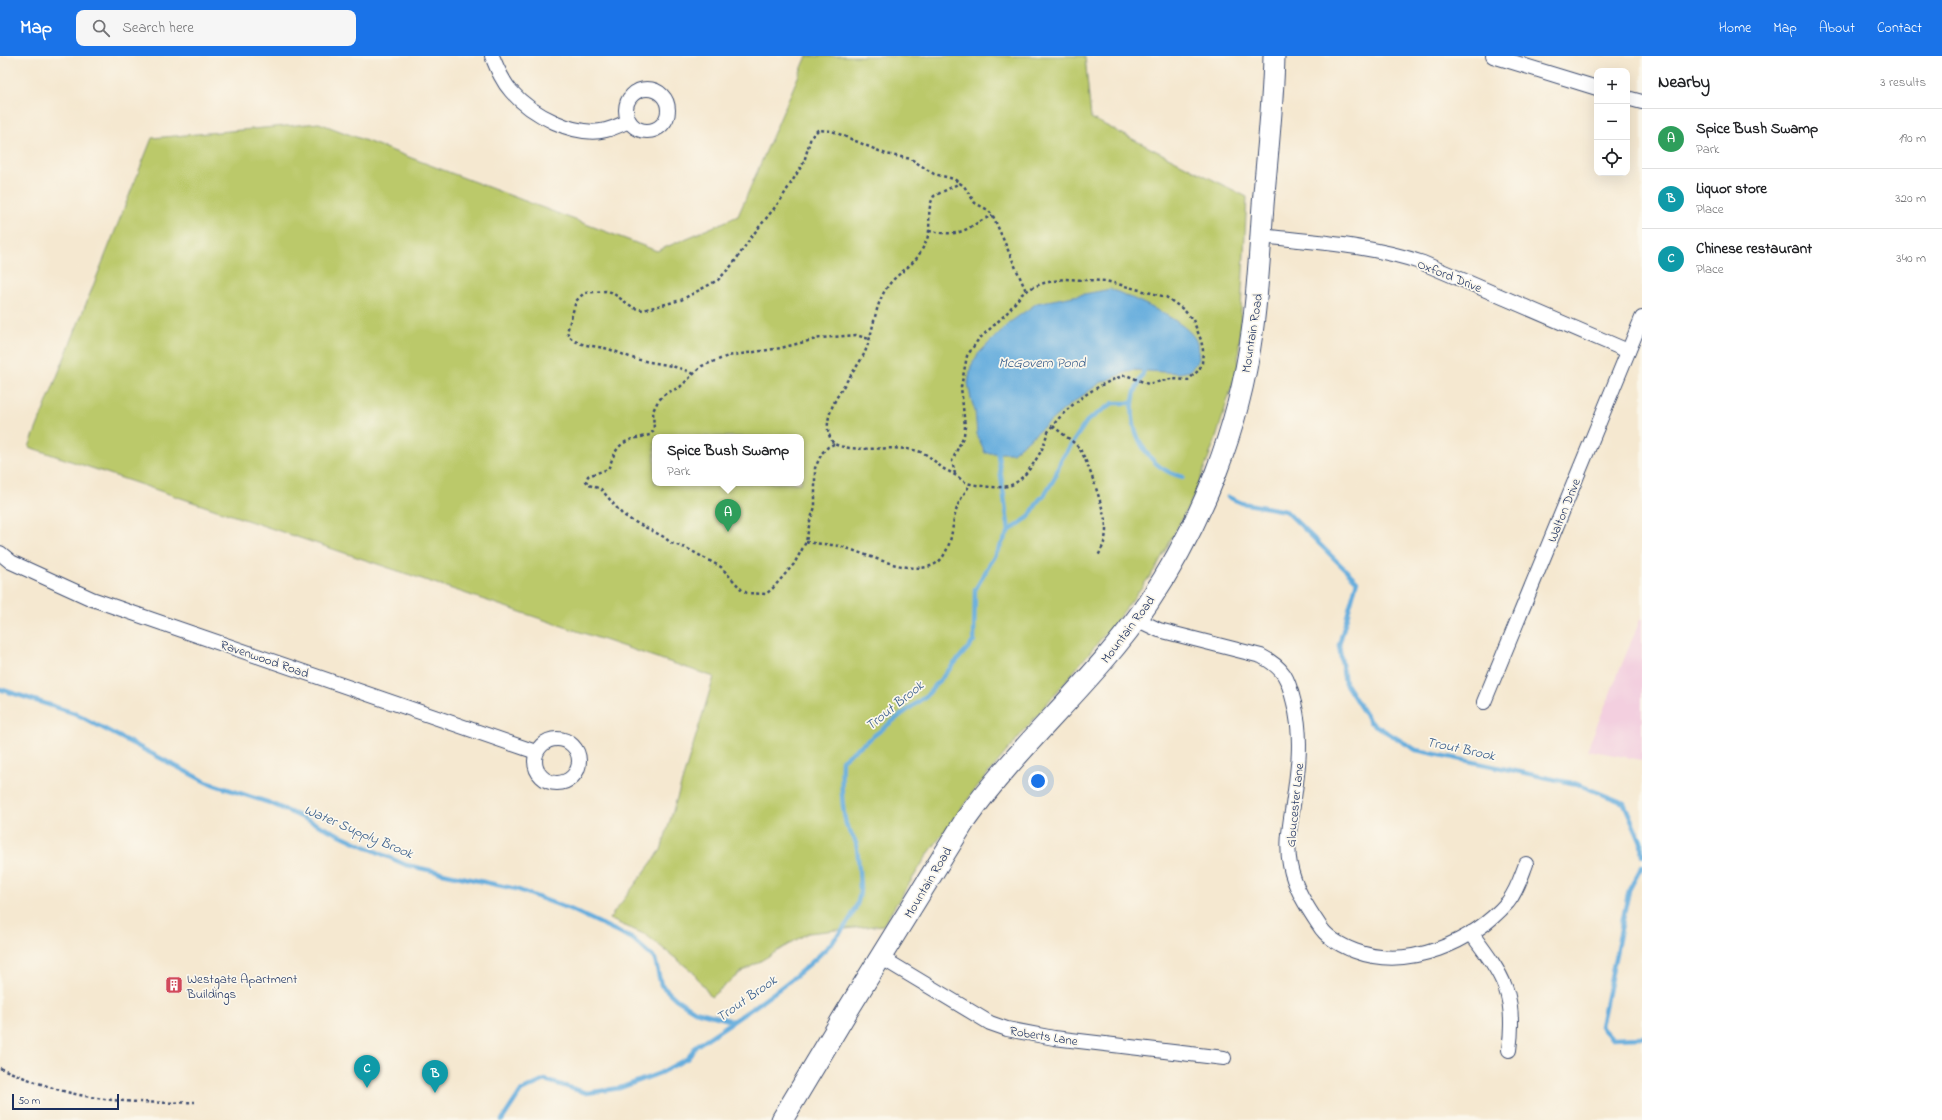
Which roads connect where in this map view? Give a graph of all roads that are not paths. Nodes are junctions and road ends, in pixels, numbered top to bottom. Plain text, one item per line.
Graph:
1 (492, 56) edge
2 (1274, 56) edge
3 (1493, 56) edge
4 (1594, 87) edge
5 (1630, 99) edge
6 (1642, 102) edge
7 (629, 121) dead end
8 (1261, 236) junction
9 (1642, 318) edge
10 (1628, 351) junction
11 (0, 553) edge
12 (1136, 619) junction
13 (1484, 702) dead end
14 (536, 752) dead end
15 (1526, 864) dead end
16 (1471, 933) junction
17 (882, 958) junction
18 (1509, 1050) dead end
19 (1224, 1058) dead end
20 (782, 1120) edge

1 - 7 street
2 - 8 main road, Mountain Road
3 - 4 street
5 - 6 street
8 - 10 street, Oxford Drive
8 - 12 main road, Mountain Road
9 - 10 street, Walton Drive
10 - 13 street, Walton Drive
11 - 14 street, Ravenwood Road
12 - 16 street, Gloucester Lane
12 - 17 main road, Mountain Road
15 - 16 street, Gloucester Lane
16 - 18 street
17 - 19 street, Roberts Lane
17 - 20 main road, Mountain Road

